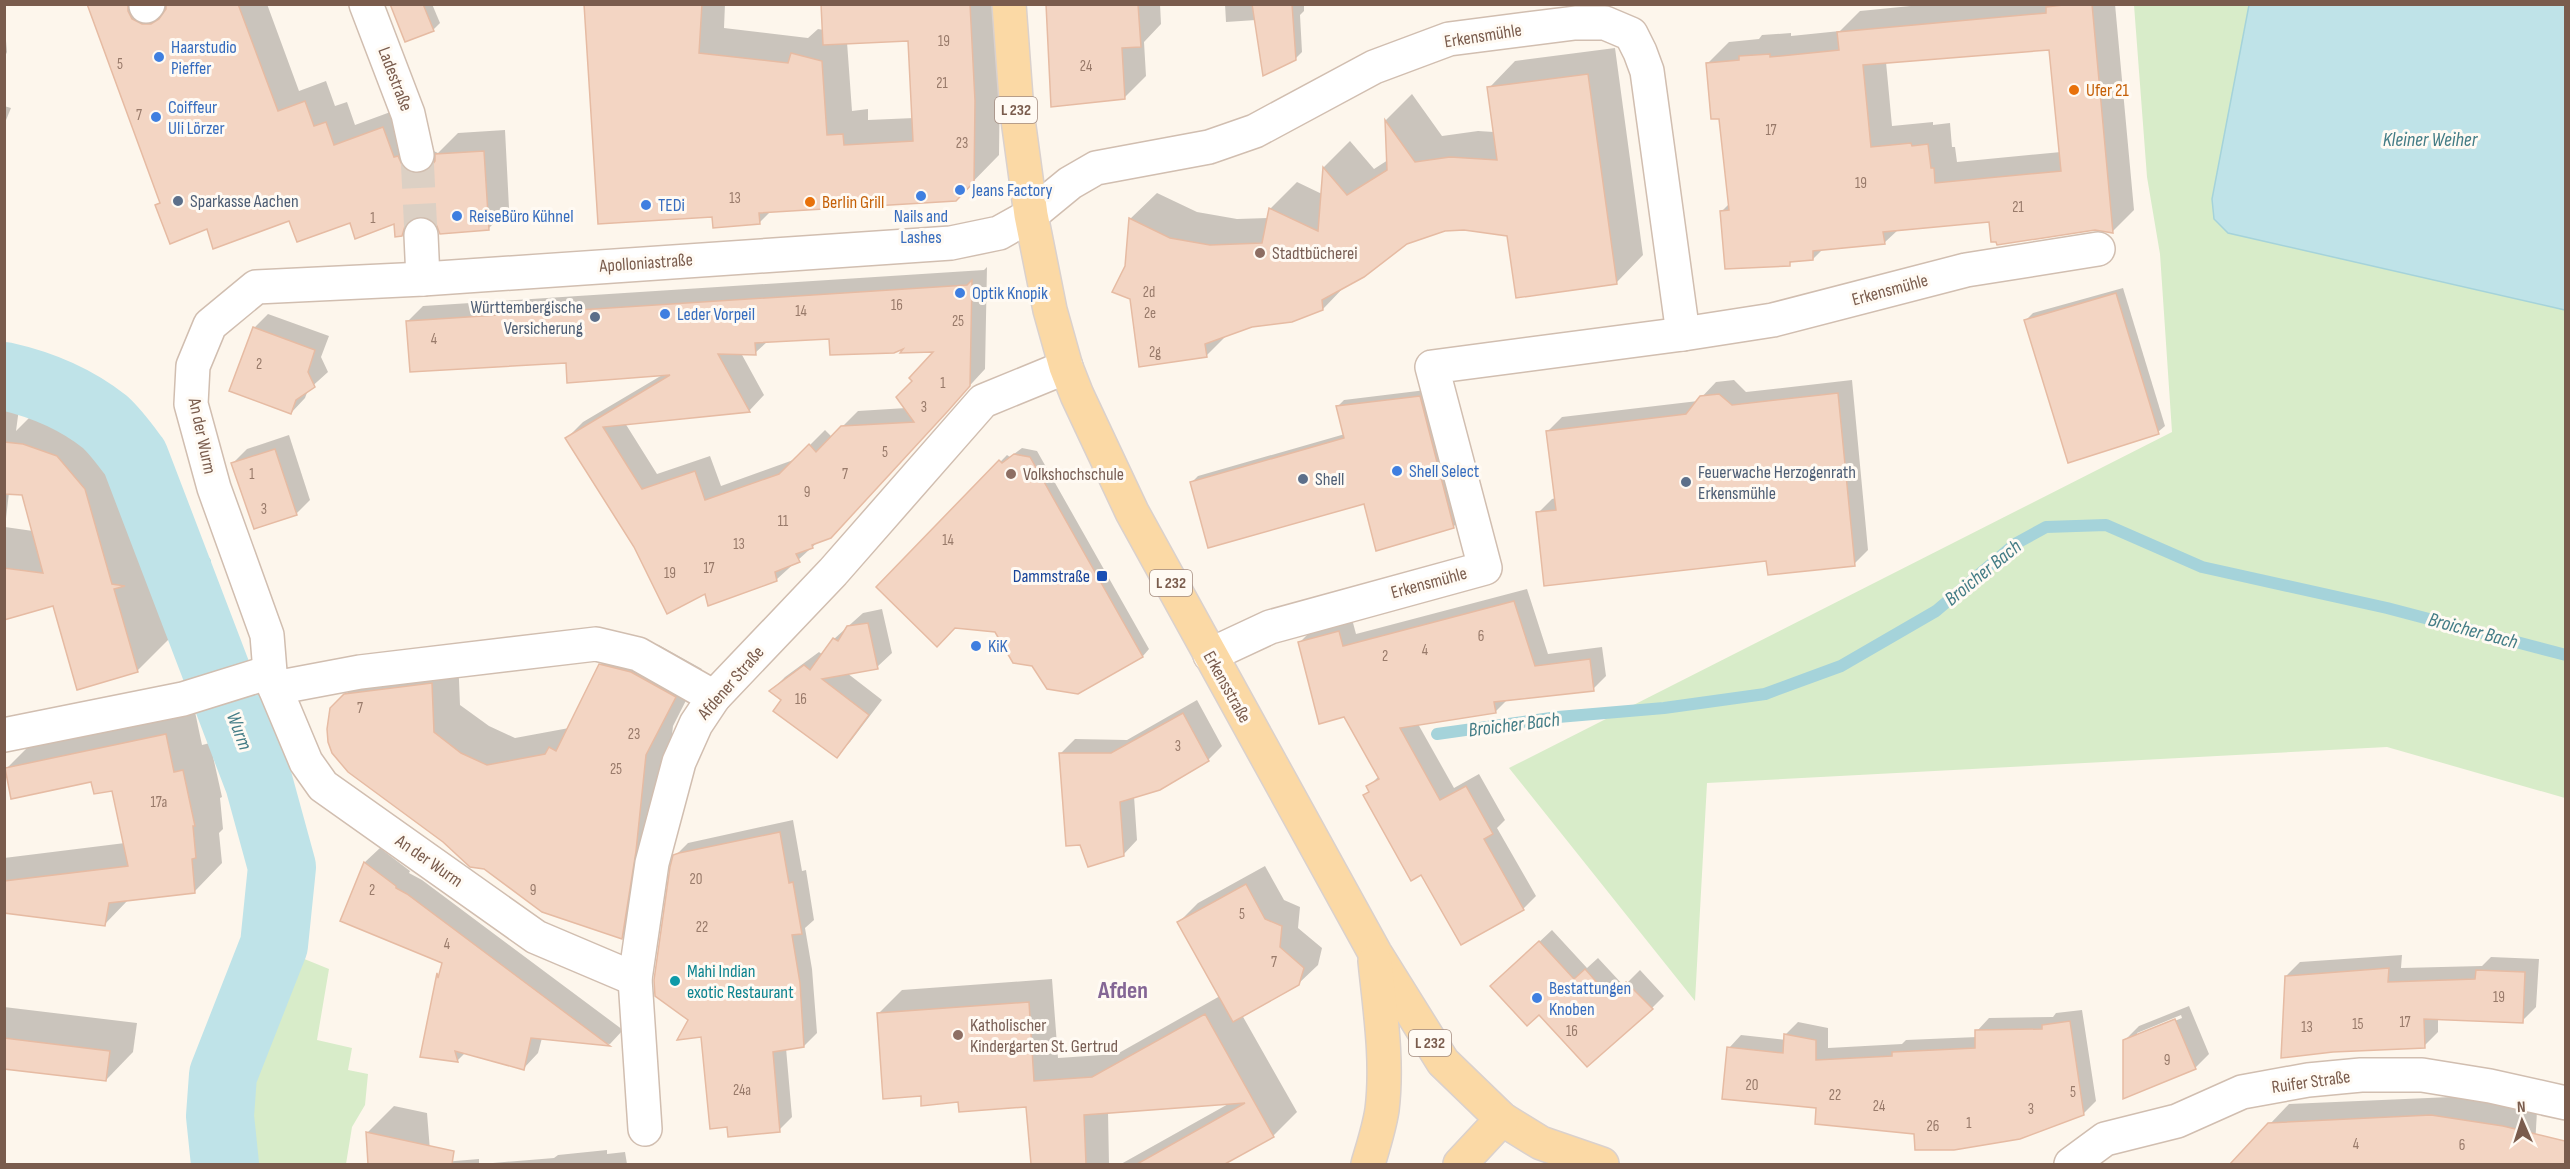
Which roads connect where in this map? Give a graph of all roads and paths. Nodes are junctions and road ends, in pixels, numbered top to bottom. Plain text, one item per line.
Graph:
1 (366, 4) edge
2 (1009, 4) edge
3 (417, 155) tunnel mouth
4 (1031, 215) junction
5 (421, 235) tunnel mouth
6 (2098, 249) dead end
7 (423, 279) junction
8 (256, 287) joint
9 (1683, 334) junction
10 (1066, 367) junction
11 (1210, 655) junction
12 (263, 681) junction
13 (714, 698) junction
14 (4, 735) edge
15 (1375, 953) junction
16 (635, 979) junction
17 (2565, 1104) edge
18 (1502, 1119) junction
19 (645, 1130) dead end
20 (1368, 1164) edge
21 (1460, 1164) edge
22 (1602, 1164) edge
23 (2071, 1164) edge

1 - 3 street, Ladestraße
2 - 4 main road, L 232
4 - 7 street, Apolloniastraße
4 - 9 street, Erkensmühle
4 - 10 main road, Erkensstraße / L 232
5 - 7 street
6 - 9 street, Erkensmühle
7 - 8 street, Apolloniastraße
8 - 12 street, An der Wurm
9 - 11 street, Erkensmühle
10 - 11 main road, Erkensstraße / L 232
10 - 13 street, Afdener Straße
11 - 15 main road, Erkensstraße / L 232
12 - 13 street
12 - 14 street
12 - 16 street, An der Wurm
13 - 16 street, Afdener Straße
15 - 18 main road, Erkensstraße / L 232
15 - 20 main road
16 - 19 street, Afdener Straße
17 - 23 street, Ruifer Straße
18 - 21 main road
18 - 22 main road, Erkensstraße

